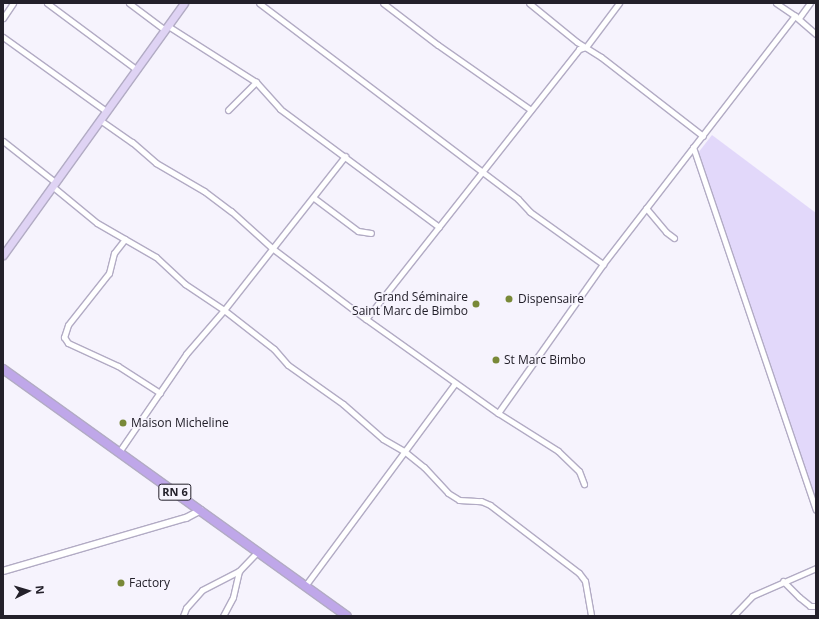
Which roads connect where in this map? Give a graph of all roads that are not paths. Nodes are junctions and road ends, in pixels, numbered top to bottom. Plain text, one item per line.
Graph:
1 (13, 3) edge
2 (47, 3) edge
3 (129, 3) edge
4 (184, 3) edge
5 (259, 3) edge
6 (383, 3) edge
7 (529, 3) edge
8 (619, 3) edge
9 (776, 3) edge
10 (810, 3) edge
11 (797, 17) junction
12 (3, 18) edge
13 (166, 28) junction
14 (816, 34) edge
15 (3, 37) edge
16 (586, 47) junction
17 (136, 68) junction
18 (256, 82) junction
19 (228, 110) dead end
20 (531, 110) junction
21 (106, 111) junction
22 (100, 120) junction
23 (703, 136) junction
24 (3, 141) edge
25 (693, 147) junction
26 (345, 156) junction
27 (481, 173) junction
28 (54, 184) junction
29 (314, 198) junction
30 (646, 208) junction
31 (439, 227) junction
32 (371, 233) dead end
33 (674, 238) dead end
34 (125, 239) junction
35 (272, 248) junction
36 (3, 255) edge
37 (603, 264) junction
38 (224, 310) junction
39 (366, 319) junction
40 (3, 369) edge
41 (455, 383) junction
42 (160, 393) junction
43 (498, 413) junction
44 (404, 451) junction
45 (119, 452) junction
46 (584, 484) dead end
47 (201, 510) junction
48 (816, 510) edge
49 (258, 551) junction
50 (816, 568) edge
51 (3, 571) edge
52 (240, 572) junction
53 (783, 581) junction
54 (305, 586) junction
55 (816, 606) edge
56 (735, 615) edge
57 (182, 616) edge
58 (223, 616) edge
59 (347, 616) edge
60 (591, 616) edge

1 - 12 street
2 - 17 street
3 - 13 street
4 - 13 main road
5 - 27 street
6 - 20 street
7 - 16 street
8 - 16 street
9 - 11 street
10 - 11 street
11 - 14 street
11 - 23 street
13 - 17 main road
13 - 18 street
15 - 21 street
16 - 20 street
16 - 23 street
17 - 21 main road
18 - 19 street
18 - 26 street
20 - 27 street
21 - 22 main road
22 - 28 main road
22 - 35 street
23 - 25 street
24 - 28 street
25 - 30 street
25 - 48 street
26 - 29 street
26 - 31 street
27 - 31 street
27 - 37 street
28 - 34 street
28 - 36 main road
29 - 32 street
29 - 35 street
30 - 33 street
30 - 37 street
31 - 39 street
34 - 38 street
34 - 42 street
35 - 38 street
35 - 39 street
37 - 43 street
38 - 42 street
38 - 44 street
39 - 41 street
40 - 45 main road, RN 6
41 - 43 street
41 - 44 street
42 - 45 street
43 - 46 street
44 - 54 street
44 - 60 street
45 - 47 main road, RN 6
47 - 49 main road, RN 6
47 - 51 street
49 - 52 street
49 - 54 main road, RN 6
50 - 53 street
52 - 57 street
52 - 58 street
53 - 55 street
53 - 56 street
54 - 59 main road, RN 6

